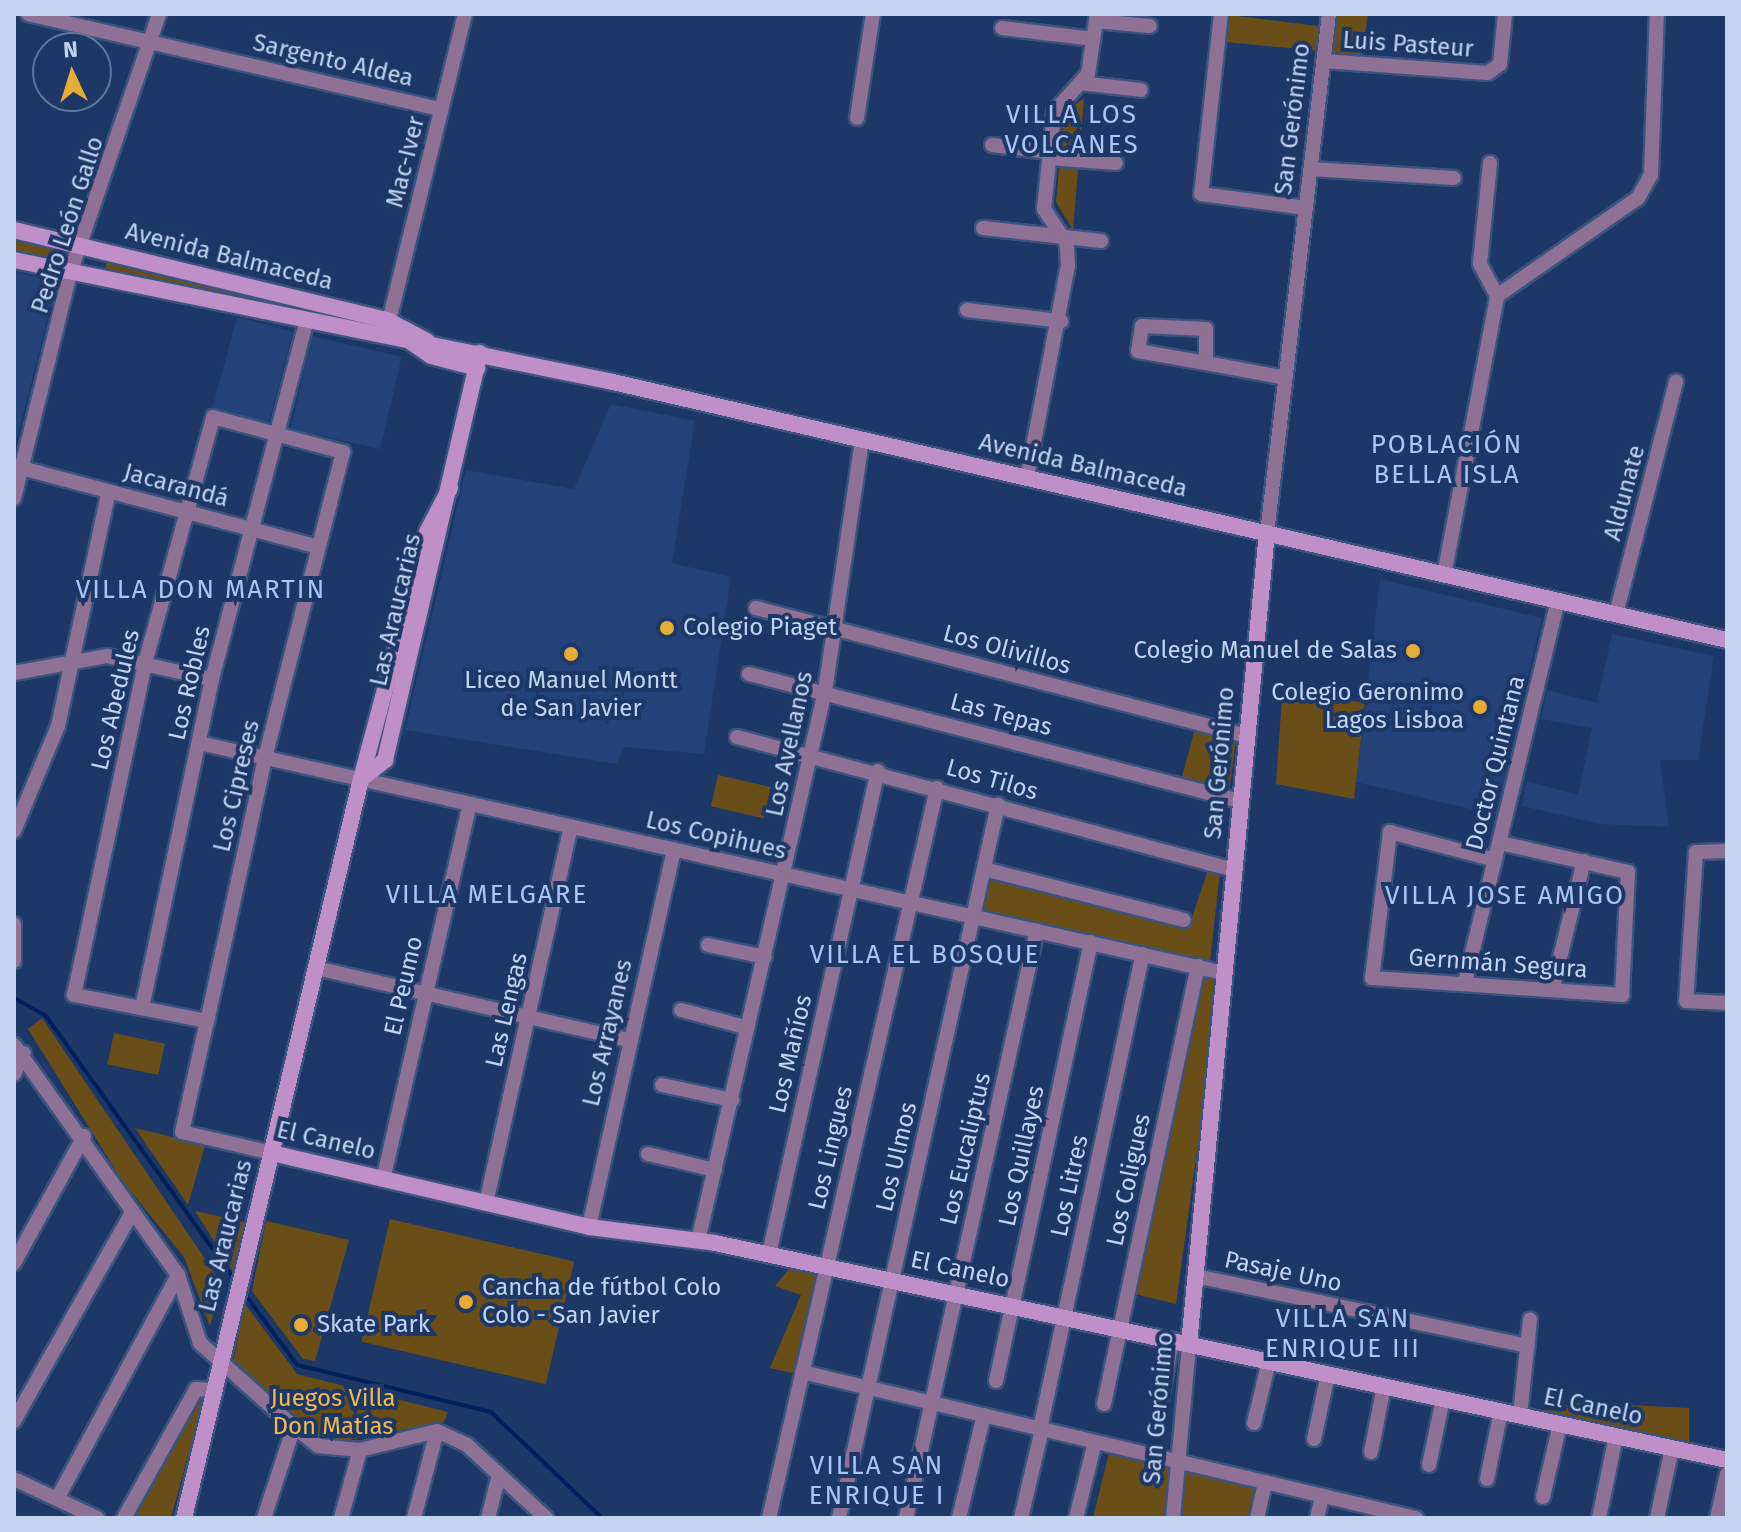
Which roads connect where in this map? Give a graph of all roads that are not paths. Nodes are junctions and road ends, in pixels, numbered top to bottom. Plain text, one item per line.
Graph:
1 (28, 14) edge
2 (159, 14) edge
3 (465, 14) edge
4 (873, 14) edge
5 (1221, 14) edge
6 (1329, 14) edge
7 (1505, 14) edge
8 (1657, 14) edge
9 (1096, 17) edge
10 (1150, 26) dead end
11 (1002, 28) dead end
12 (1093, 39) junction
13 (151, 41) junction
14 (1324, 61) junction
15 (1080, 83) junction
16 (1141, 90) dead end
17 (441, 109) junction
18 (857, 118) dead end
19 (992, 145) dead end
20 (1049, 155) junction
21 (1116, 163) dead end
22 (1490, 163) dead end
23 (1311, 169) junction
24 (1454, 178) dead end
25 (1306, 208) junction
26 (983, 228) dead end
27 (14, 230) edge
28 (1063, 237) junction
29 (1101, 241) dead end
30 (84, 245) junction
31 (14, 260) edge
32 (70, 273) junction
33 (1497, 296) junction
34 (967, 310) dead end
35 (389, 321) junction
36 (1061, 321) junction
37 (306, 324) junction
38 (419, 342) junction
39 (478, 361) junction
40 (1206, 363) junction
41 (1286, 378) junction
42 (1676, 382) dead end
43 (278, 435) junction
44 (862, 441) junction
45 (18, 467) edge
46 (1027, 478) junction
47 (109, 491) junction
48 (14, 498) edge
49 (185, 511) junction
50 (250, 529) junction
51 (1267, 533) junction
52 (318, 547) junction
53 (1444, 575) junction
54 (1558, 601) junction
55 (756, 608) dead end
56 (1616, 614) junction
57 (836, 627) junction
58 (1727, 640) edge
59 (68, 663) junction
60 (145, 663) junction
61 (14, 673) edge
62 (749, 674) dead end
63 (212, 679) junction
64 (825, 691) junction
65 (1247, 736) junction
66 (737, 737) dead end
67 (199, 743) junction
68 (810, 753) junction
69 (265, 758) junction
70 (878, 771) junction
71 (361, 779) junction
72 (937, 788) junction
73 (1240, 801) junction
74 (470, 804) junction
75 (998, 805) junction
76 (16, 813) edge
77 (571, 826) junction
78 (14, 831) edge
79 (1500, 843) junction
80 (674, 849) junction
81 (1727, 851) edge
82 (1495, 860) junction
83 (1584, 861) junction
84 (984, 869) junction
85 (1234, 870) junction
86 (784, 874) junction
87 (851, 888) junction
88 (911, 902) junction
89 (973, 916) junction
90 (1184, 920) dead end
91 (14, 924) edge
92 (1037, 930) junction
93 (1091, 942) junction
94 (708, 945) dead end
95 (1143, 954) junction
96 (765, 957) junction
97 (14, 961) edge
98 (1198, 966) junction
99 (316, 968) junction
100 (1224, 973) junction
101 (1465, 982) junction
102 (1552, 990) junction
103 (425, 993) junction
104 (1727, 1003) edge
105 (142, 1008) junction
106 (681, 1010) dead end
107 (528, 1018) junction
108 (207, 1021) junction
109 (748, 1028) junction
110 (628, 1040) junction
111 (19, 1049) edge
112 (14, 1074) edge
113 (662, 1085) dead end
114 (732, 1100) junction
115 (182, 1132) joint
116 (84, 1136) junction
117 (272, 1153) junction
118 (648, 1154) dead end
119 (715, 1170) junction
120 (383, 1180) junction
121 (486, 1203) junction
122 (133, 1211) junction
123 (589, 1227) junction
124 (698, 1241) junction
125 (769, 1254) junction
126 (14, 1263) edge
127 (827, 1266) junction
128 (178, 1275) junction
129 (1196, 1276) junction
130 (892, 1280) junction
131 (956, 1294) junction
132 (1012, 1306) junction
133 (1064, 1317) junction
134 (1530, 1320) dead end
135 (1119, 1329) junction
136 (1172, 1340) junction
137 (1189, 1344) junction
138 (1528, 1346) junction
139 (219, 1358) junction
140 (1269, 1361) junction
141 (802, 1372) junction
142 (1328, 1374) junction
143 (996, 1381) dead end
144 (1384, 1386) junction
145 (868, 1388) junction
146 (215, 1390) junction
147 (1443, 1399) junction
148 (932, 1403) junction
149 (1104, 1404) dead end
150 (1501, 1411) junction
151 (984, 1415) junction
152 (1520, 1415) junction
153 (1158, 1417) dead end
154 (14, 1421) edge
155 (1254, 1423) dead end
156 (1560, 1424) junction
157 (294, 1427) junction
158 (1041, 1429) junction
159 (437, 1431) junction
160 (1616, 1436) junction
161 (1314, 1439) dead end
162 (1095, 1442) junction
163 (1672, 1448) junction
164 (360, 1450) junction
165 (1371, 1452) dead end
166 (1727, 1460) edge
167 (1178, 1461) junction
168 (1429, 1465) dead end
169 (1727, 1474) edge
170 (499, 1475) junction
171 (14, 1479) edge
172 (1487, 1479) dead end
173 (1265, 1482) junction
174 (1322, 1496) junction
175 (1543, 1497) dead end
176 (57, 1499) junction
177 (1376, 1513) edge
178 (97, 1518) edge
179 (124, 1518) edge
180 (184, 1518) edge
181 (264, 1518) edge
182 (341, 1518) edge
183 (414, 1518) edge
184 (488, 1518) edge
185 (546, 1518) edge
186 (769, 1518) edge
187 (839, 1518) edge
188 (906, 1518) edge
189 (959, 1518) edge
190 (1021, 1518) edge
191 (1076, 1518) edge
192 (1173, 1518) edge
193 (1257, 1518) edge
194 (1317, 1518) edge
195 (1416, 1518) edge
196 (1599, 1518) edge
197 (1657, 1518) edge
198 (1717, 1518) edge

1 - 13 street, Sargento Aldea
2 - 13 street, Pedro León Gallo
3 - 17 street, Mac-Iver
4 - 18 street
5 - 25 street
6 - 14 street, San Gerónimo
7 - 14 street, Luis Pasteur
8 - 33 street
9 - 10 street
9 - 12 street
11 - 12 street
12 - 15 street
13 - 17 street, Sargento Aldea
13 - 30 street, Pedro León Gallo
14 - 23 street, San Gerónimo
15 - 16 street
15 - 20 street
17 - 35 street, Mac-Iver
19 - 20 street
20 - 21 street
20 - 28 street
22 - 33 street
23 - 24 street
23 - 25 street, San Gerónimo
25 - 41 street, San Gerónimo
26 - 28 street
27 - 30 street, Avenida Balmaceda
28 - 29 street
28 - 36 street
30 - 32 street, Pedro León Gallo
30 - 35 street, Avenida Balmaceda
31 - 32 street, Avenida Balmaceda
32 - 37 street, Avenida Balmaceda
32 - 45 street, Pedro León Gallo
33 - 53 street
34 - 36 street
35 - 38 street, Avenida Balmaceda
36 - 46 street
37 - 38 street, Avenida Balmaceda
37 - 43 street, Los Robles
38 - 39 street, Avenida Balmaceda
39 - 44 street, Avenida Balmaceda
39 - 71 street, Las Araucarias
40 - 40 street
40 - 41 street
41 - 51 street, San Gerónimo
42 - 56 street, Aldunate
43 - 49 street, Los Abedules
43 - 50 street, Los Robles
43 - 52 street, Los Cipreses
44 - 46 street, Avenida Balmaceda
44 - 57 street, Los Avellanos
45 - 47 street, Jacarandá
45 - 48 street, Pedro León Gallo
46 - 51 street, Avenida Balmaceda
47 - 49 street, Jacarandá
47 - 59 street
49 - 50 street, Jacarandá
49 - 60 street, Los Abedules
50 - 52 street, Jacarandá
50 - 63 street, Los Robles
51 - 53 street, Avenida Balmaceda
51 - 65 street, San Gerónimo
52 - 69 street, Los Cipreses
53 - 54 street, Avenida Balmaceda
54 - 56 street, Avenida Balmaceda
54 - 79 street, Doctor Quintana
55 - 57 street, Los Olivillos
56 - 58 street, Avenida Balmaceda
57 - 64 street, Los Avellanos
57 - 65 street, Los Olivillos
59 - 60 street
59 - 61 street
59 - 76 street
60 - 63 street
60 - 105 street, Los Abedules
62 - 64 street, Las Tepas
63 - 67 street, Los Robles
64 - 68 street, Los Avellanos
64 - 73 street, Las Tepas
65 - 73 street, San Gerónimo
66 - 68 street, Los Tilos
67 - 69 street, Los Copihues
67 - 105 street, Los Robles
68 - 70 street, Los Tilos
68 - 86 street, Los Avellanos
69 - 71 street, Los Copihues
69 - 108 street, Los Cipreses
70 - 72 street, Los Tilos
70 - 87 street, Los Mañíos
71 - 74 street, Los Copihues
71 - 99 street, Las Araucarias
72 - 75 street, Los Tilos
72 - 88 street, Los Lingues
73 - 85 street, San Gerónimo
74 - 77 street, Los Copihues
74 - 103 street, El Peumo
75 - 84 street, Los Ulmos
75 - 85 street, Los Tilos
76 - 78 street
77 - 80 street, Los Copihues
77 - 107 street, Las Lengas
79 - 82 street, Doctor Quintana
79 - 83 street
80 - 86 street, Los Copihues
80 - 110 street, Los Arrayanes
81 - 104 street
82 - 101 street, Doctor Quintana
82 - 101 street, Gernmán Segura
83 - 102 street
83 - 102 street, Gernmán Segura
84 - 89 street, Los Ulmos
84 - 90 street
85 - 100 street, San Gerónimo
86 - 87 street, Los Copihues
86 - 96 street, Los Avellanos
87 - 88 street, Los Copihues
87 - 125 street, Los Mañíos
88 - 89 street, Los Copihues
88 - 127 street, Los Lingues
89 - 92 street, Los Copihues
89 - 130 street, Los Ulmos
91 - 97 street
92 - 93 street, Los Copihues
92 - 131 street, Los Eucaliptus
93 - 95 street, Los Copihues
93 - 132 street, Los Quillayes
94 - 96 street
95 - 98 street, Los Copihues
95 - 133 street, Los Litres
96 - 109 street, Los Avellanos
98 - 100 street, Los Copihues
98 - 135 street, Los Coligues
99 - 103 street
99 - 117 street, Las Araucarias
100 - 129 street, San Gerónimo
101 - 102 street, Gernmán Segura
103 - 107 street
103 - 120 street, El Peumo
105 - 108 street
106 - 109 street
107 - 110 street
107 - 121 street, Las Lengas
108 - 115 street, Los Cipreses
109 - 114 street, Los Avellanos
110 - 123 street, Los Arrayanes
111 - 112 street
111 - 116 street
113 - 114 street
114 - 119 street, Los Avellanos
115 - 117 street, El Canelo
116 - 122 street
116 - 126 street
117 - 120 street, El Canelo
117 - 139 street, Las Araucarias
118 - 119 street
119 - 124 street, Los Avellanos
120 - 121 street, El Canelo
121 - 123 street, El Canelo
122 - 128 street
122 - 154 street
123 - 124 street, El Canelo
124 - 125 street, El Canelo
125 - 127 street, El Canelo
127 - 130 street, El Canelo
127 - 141 street, Los Lingues
128 - 139 street
128 - 176 street
129 - 137 street, San Gerónimo
129 - 138 street, Pasaje Uno
130 - 131 street, El Canelo
130 - 145 street, Los Ulmos
131 - 132 street, El Canelo
131 - 148 street, Los Eucaliptus
132 - 133 street, El Canelo
132 - 143 street, Los Quillayes
133 - 135 street, El Canelo
133 - 158 street, Los Litres
134 - 138 street
135 - 136 street, El Canelo
135 - 149 street, Los Coligues
136 - 137 street, El Canelo
136 - 153 street
137 - 140 street, El Canelo
137 - 167 street, San Gerónimo
138 - 152 street
139 - 146 street, Las Araucarias
139 - 157 street
140 - 142 street, El Canelo
140 - 155 street
141 - 145 street
141 - 186 street, Los Lingues
142 - 144 street, El Canelo
142 - 161 street
144 - 147 street, El Canelo
144 - 165 street
145 - 148 street
145 - 187 street, Los Ulmos
146 - 179 street
146 - 180 street, Las Araucarias
147 - 150 street, El Canelo
147 - 168 street
148 - 151 street
148 - 188 street, Los Eucaliptus
150 - 152 street, El Canelo
150 - 172 street
151 - 158 street
151 - 189 street
152 - 156 street, El Canelo
156 - 160 street, El Canelo
156 - 175 street
157 - 164 street
157 - 181 street
158 - 162 street
158 - 190 street, Los Litres
159 - 164 street
159 - 170 street
159 - 183 street
160 - 163 street, El Canelo
160 - 196 street
162 - 167 street
162 - 191 street
163 - 166 street, El Canelo
163 - 197 street
164 - 182 street
167 - 173 street
167 - 192 street, San Gerónimo
169 - 198 street
170 - 184 street
170 - 185 street
171 - 176 street
173 - 174 street
173 - 193 street
174 - 177 street
174 - 194 street
176 - 178 street
177 - 195 street

